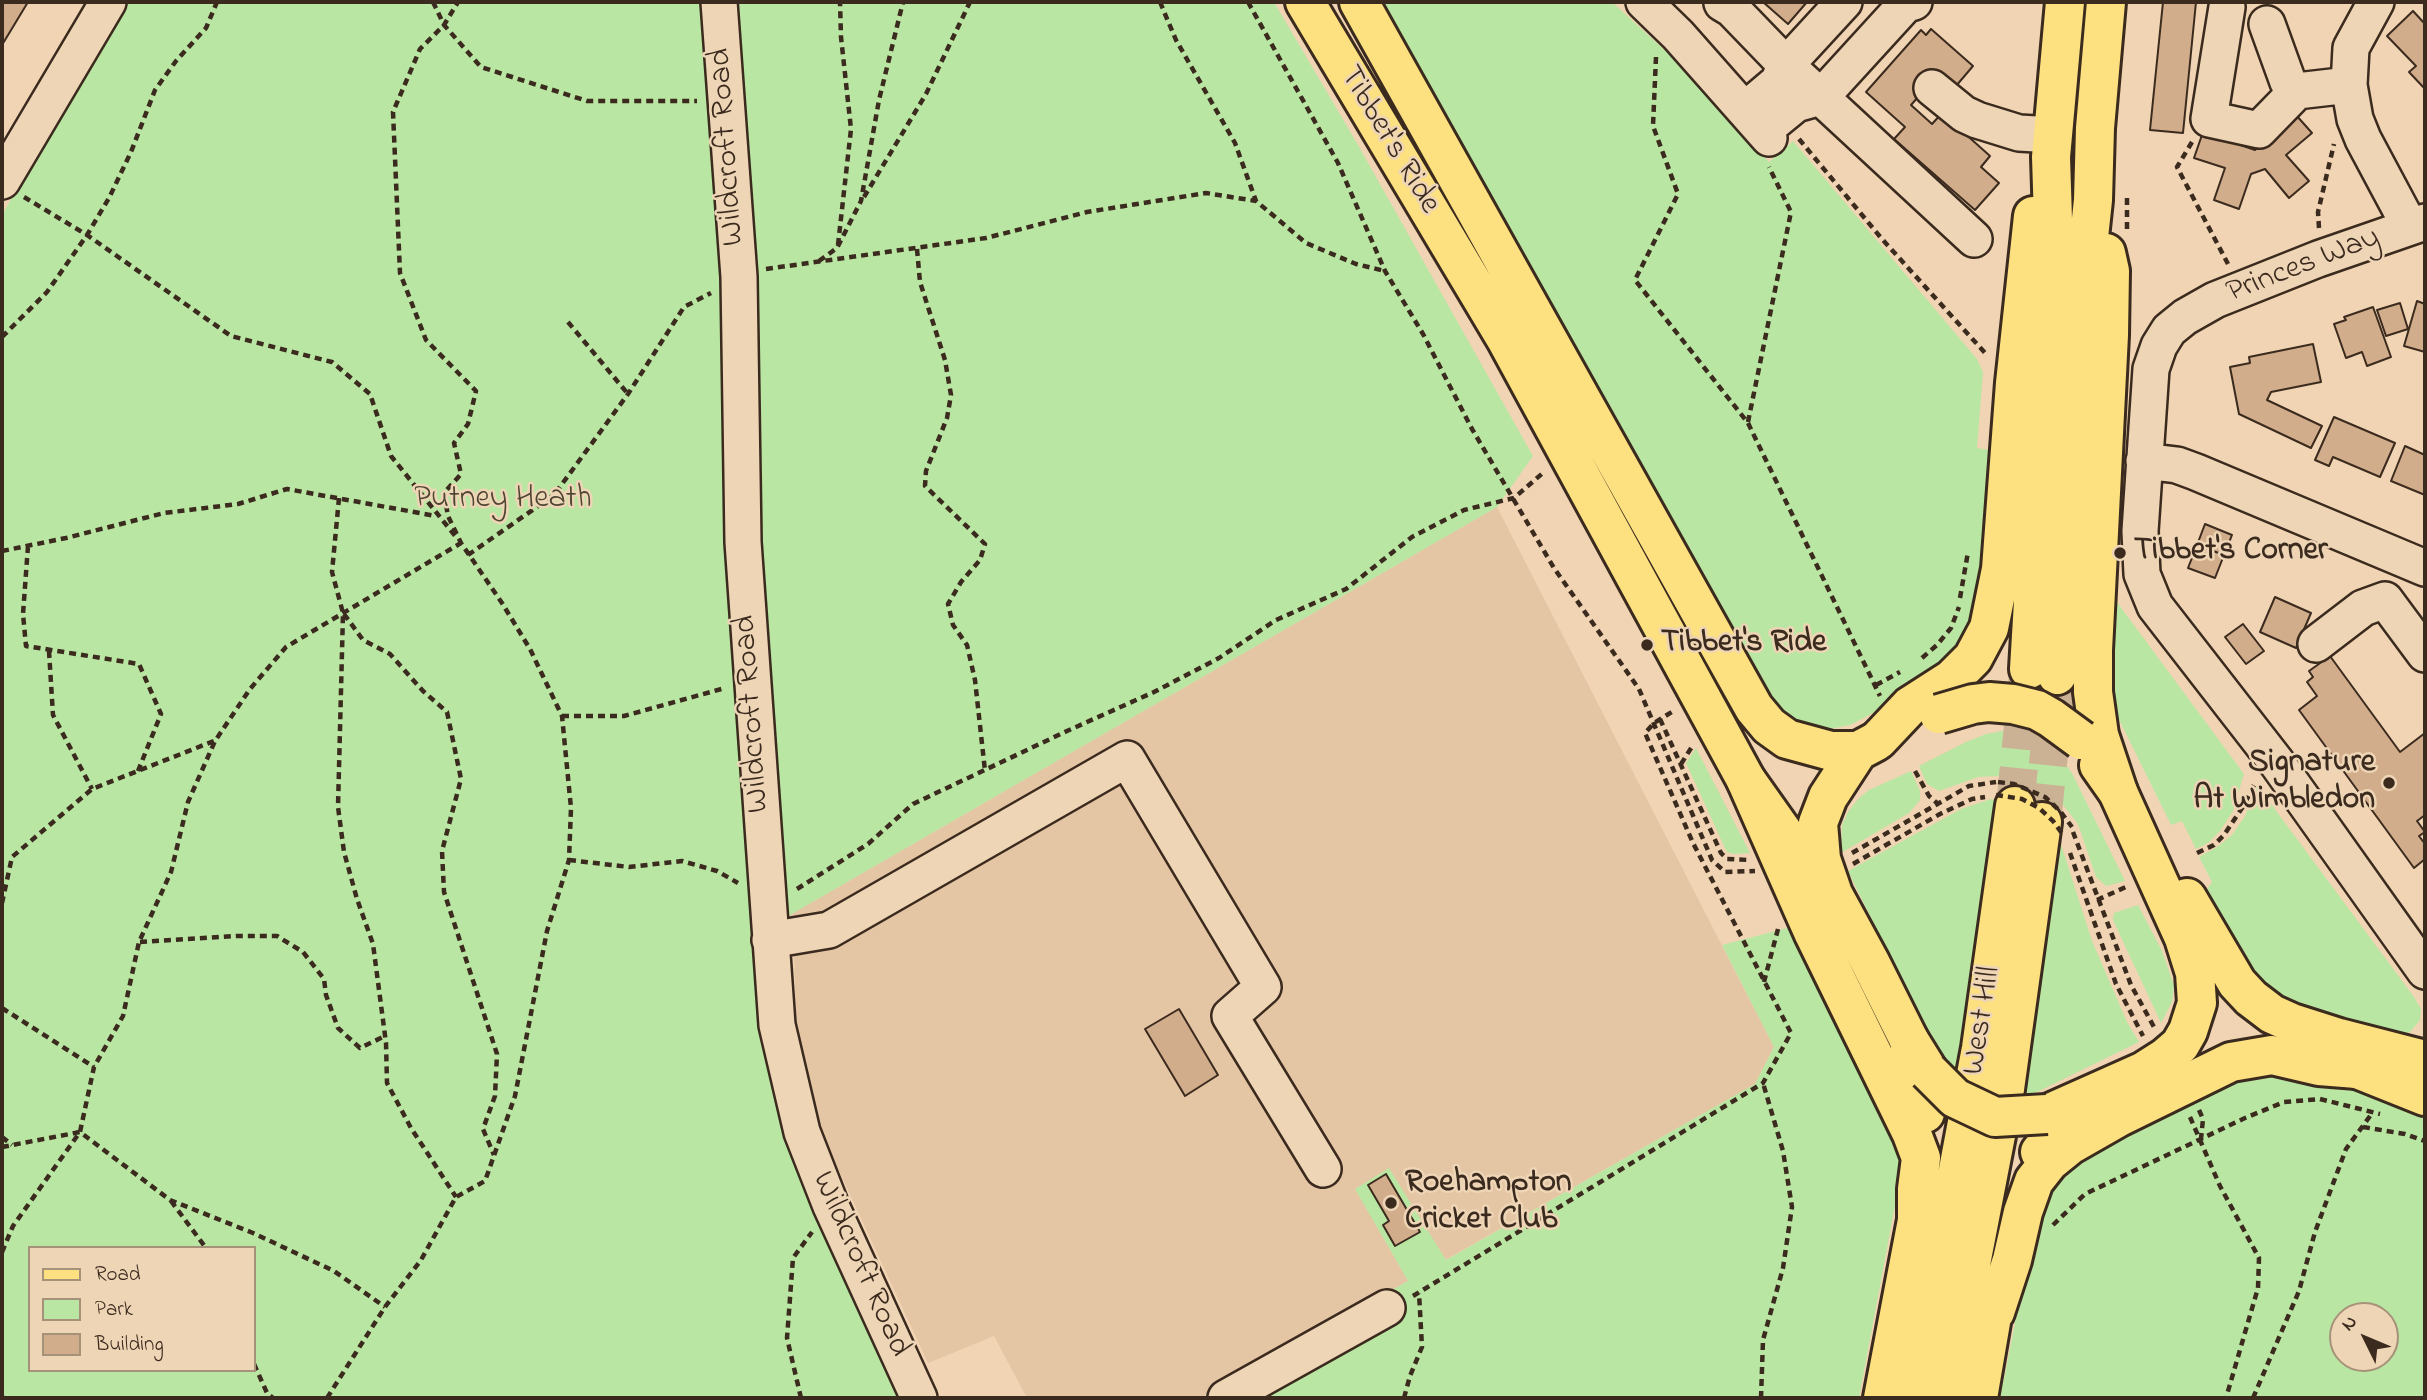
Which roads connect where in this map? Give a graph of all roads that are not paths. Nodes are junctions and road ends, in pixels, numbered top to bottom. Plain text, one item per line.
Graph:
1 (108, 2) edge
2 (719, 2) edge
3 (1305, 2) edge
4 (1359, 2) edge
5 (1844, 2) edge
6 (2065, 2) edge
7 (2106, 2) edge
8 (2376, 2) edge
9 (1723, 3) edge
10 (1900, 6) edge
11 (2227, 7) dead end
12 (1660, 17) edge
13 (2267, 24) dead end
14 (1786, 65) junction
15 (2349, 85) junction
16 (1932, 88) dead end
17 (2297, 91) junction
18 (1821, 97) junction
19 (1759, 126) junction
20 (2052, 146) junction
21 (12, 189) edge
22 (2093, 200) junction
23 (2418, 225) edge
24 (1975, 239) dead end
25 (2144, 461) junction
26 (2425, 568) edge
27 (2051, 576) junction
28 (2316, 644) dead end
29 (2425, 654) edge
30 (2043, 672) tunnel mouth
31 (1868, 745) junction
32 (1746, 780) junction
33 (2118, 792) junction
34 (2031, 811) tunnel mouth
35 (2137, 832) junction
36 (1841, 880) junction
37 (770, 940) junction
38 (2425, 971) edge
39 (2155, 1041) junction
40 (2416, 1050) edge
41 (1918, 1056) junction
42 (2357, 1069) junction
43 (2425, 1096) edge
44 (2084, 1100) junction
45 (1323, 1169) dead end
46 (1946, 1230) junction
47 (1387, 1308) road end
48 (1995, 1312) junction
49 (919, 1398) edge
50 (1226, 1398) edge
51 (1883, 1398) edge
52 (1916, 1398) edge
53 (1945, 1398) edge
54 (1978, 1398) edge

1 - 21 street
2 - 37 street, Wildcroft Road
3 - 32 main road, Tibbet's Ride
4 - 31 main road, Tibbet's Ride
5 - 14 street
6 - 20 main road
7 - 22 main road
8 - 15 street
9 - 12 street
9 - 14 street
10 - 18 street
11 - 17 street
12 - 19 street
13 - 17 street
14 - 18 street
14 - 19 street
15 - 17 street
15 - 23 street
16 - 20 street
18 - 19 street
18 - 24 street
20 - 27 main road
20 - 31 main road
22 - 27 main road
22 - 33 main road
23 - 25 street, Princes Way
25 - 26 street
25 - 38 street, Princes Way
27 - 30 main road
28 - 29 street
31 - 33 main road, bridge
31 - 36 main road
32 - 36 main road, Tibbet's Ride
32 - 46 main road
33 - 35 main road
34 - 46 main road, West Hill
35 - 39 main road
35 - 40 main road
36 - 41 main road
37 - 45 street
37 - 49 street, Wildcroft Road
39 - 42 main road
39 - 44 main road
41 - 44 main road, bridge
41 - 46 main road
42 - 43 main road
42 - 48 main road
44 - 48 main road
46 - 51 main road
46 - 52 main road
46 - 53 main road
47 - 50 street
48 - 54 main road

